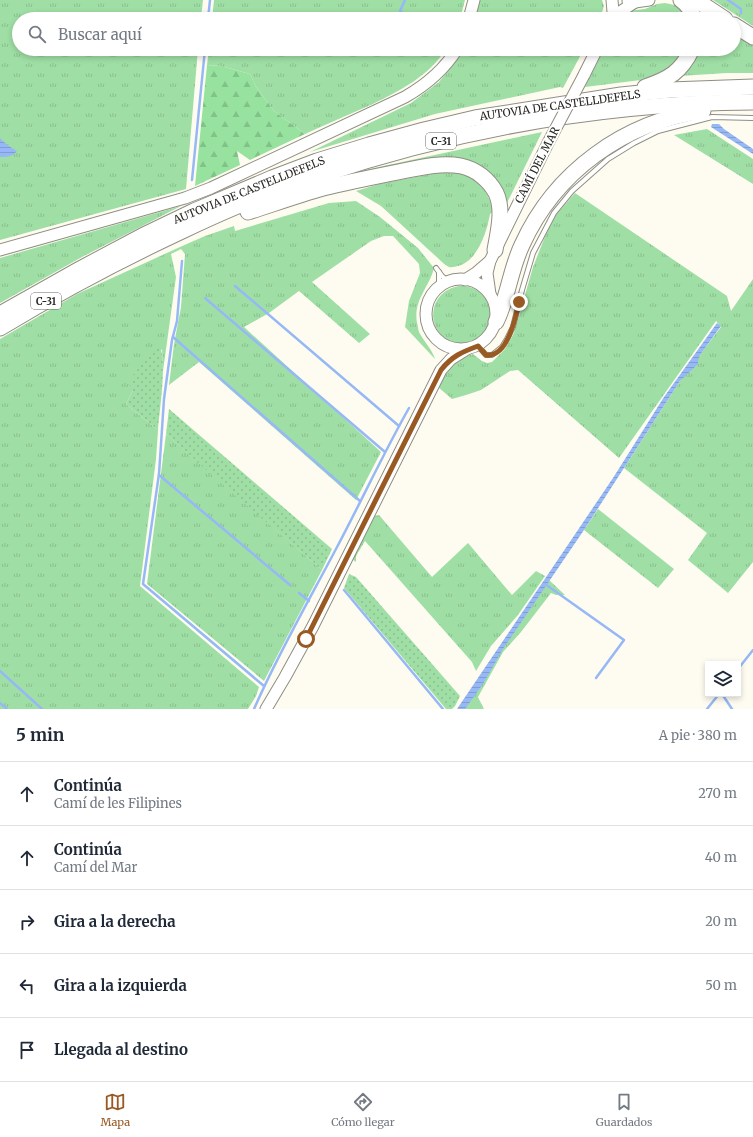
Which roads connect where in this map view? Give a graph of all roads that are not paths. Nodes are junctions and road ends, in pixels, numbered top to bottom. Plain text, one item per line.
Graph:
1 (474, 0) edge
2 (612, 0) edge
3 (649, 0) edge
4 (681, 0) edge
5 (696, 0) edge
6 (630, 1) edge
7 (471, 12) edge
8 (613, 12) edge
9 (620, 12) edge
10 (691, 12) edge
11 (714, 12) edge
12 (741, 30) edge
13 (753, 38) edge
14 (452, 56) edge
15 (594, 56) edge
16 (688, 56) edge
17 (753, 87) edge
18 (621, 95) junction
19 (753, 103) edge
20 (753, 118) edge
21 (145, 248) junction
22 (0, 250) edge
23 (492, 256) junction
24 (465, 280) junction
25 (444, 285) junction
26 (490, 294) junction
27 (0, 314) edge
28 (496, 322) junction
29 (0, 328) edge
30 (437, 340) junction
31 (472, 348) junction
32 (441, 370) junction
33 (266, 709) edge

1 - 7 main road
2 - 8 main road
3 - 6 main road
4 - 10 highway
5 - 11 highway
6 - 9 main road
12 - 13 highway
14 - 22 main road
15 - 23 main road, CAMÍ DEL MAR, bridge
16 - 18 highway
17 - 18 highway, AUTOVIA DE CASTELLDEFELS / C-31
18 - 27 highway, AUTOVIA DE CASTELLDEFELS / C-31
19 - 21 highway, AUTOVIA DE CASTELLDEFELS / C-31
19 - 28 highway
20 - 31 lane
21 - 23 highway
21 - 29 highway, AUTOVIA DE CASTELLDEFELS / C-31
23 - 24 main road, CAMÍ DEL MAR
23 - 26 main road, CAMÍ DEL MAR
24 - 25 main road
24 - 26 main road
25 - 25 lane
25 - 30 main road
26 - 28 main road
28 - 31 main road
30 - 31 main road
30 - 32 main road
31 - 32 main road
32 - 33 main road

